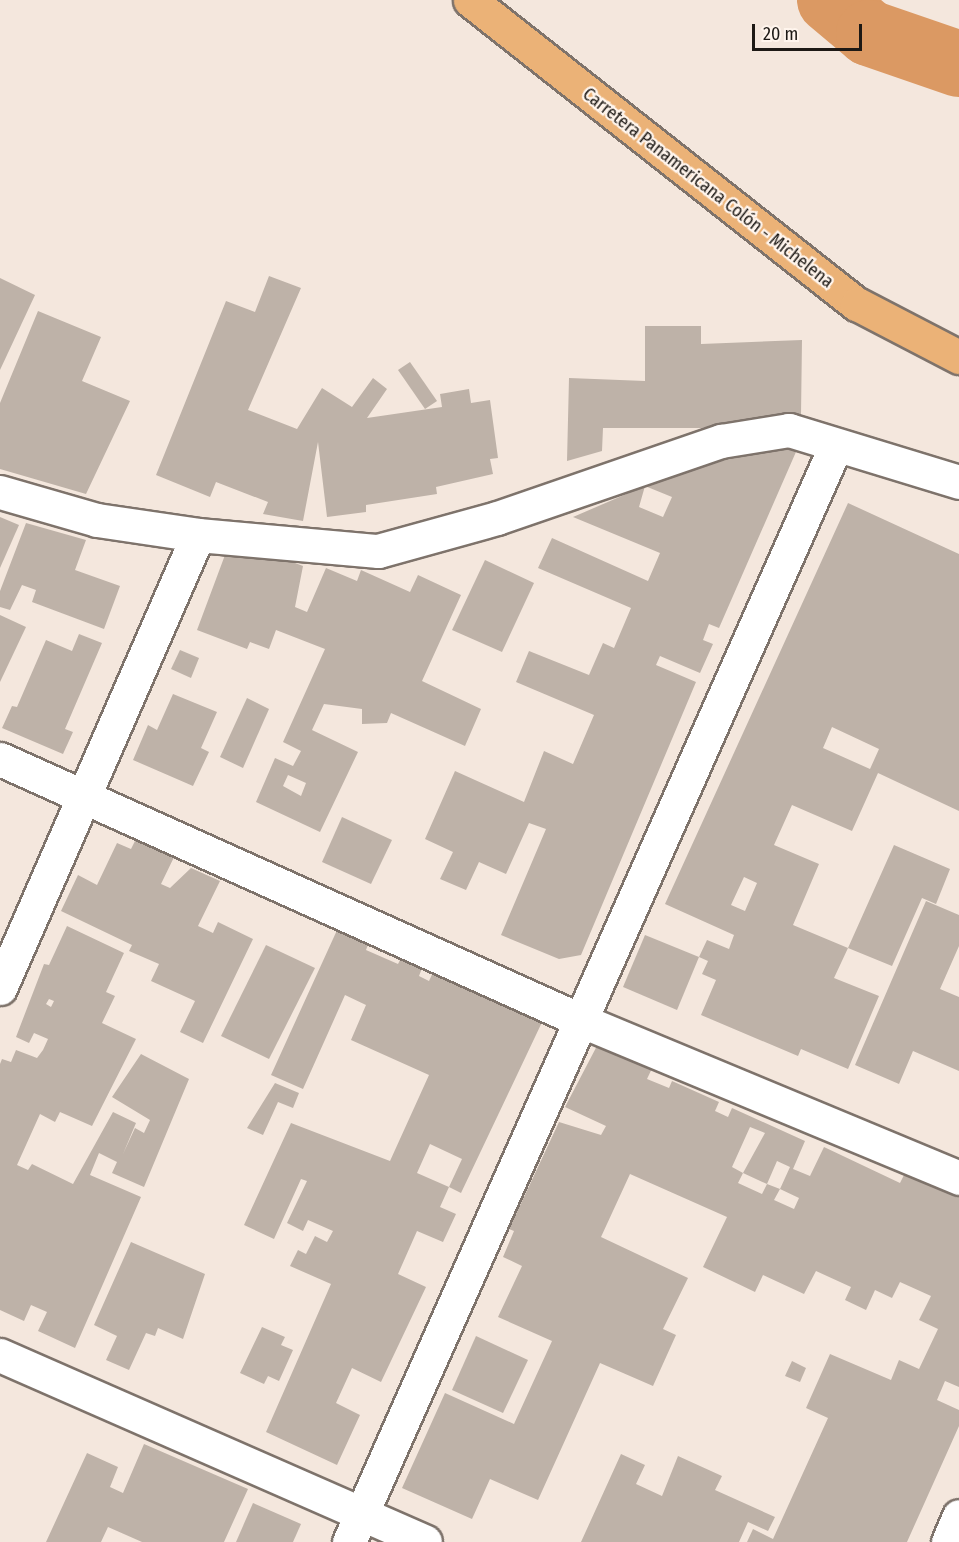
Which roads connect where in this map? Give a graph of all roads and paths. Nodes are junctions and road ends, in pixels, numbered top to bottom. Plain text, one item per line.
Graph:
1 (470, 0) edge
2 (959, 357) edge
3 (836, 446) junction
4 (959, 482) edge
5 (0, 492) edge
6 (198, 535) junction
7 (0, 759) edge
8 (84, 797) junction
9 (0, 988) edge
10 (580, 1020) junction
11 (959, 1178) edge
12 (0, 1355) edge
13 (959, 1516) edge
14 (355, 1528) edge
15 (426, 1542) edge
16 (948, 1542) edge

1 - 2 main road, Carretera Panamericana Colón - Michelena
3 - 4 street
3 - 6 street
3 - 10 street
5 - 6 street
6 - 8 street
7 - 8 street
8 - 9 street
8 - 10 street
10 - 11 street
10 - 14 street
12 - 14 street
13 - 16 street
14 - 15 street

